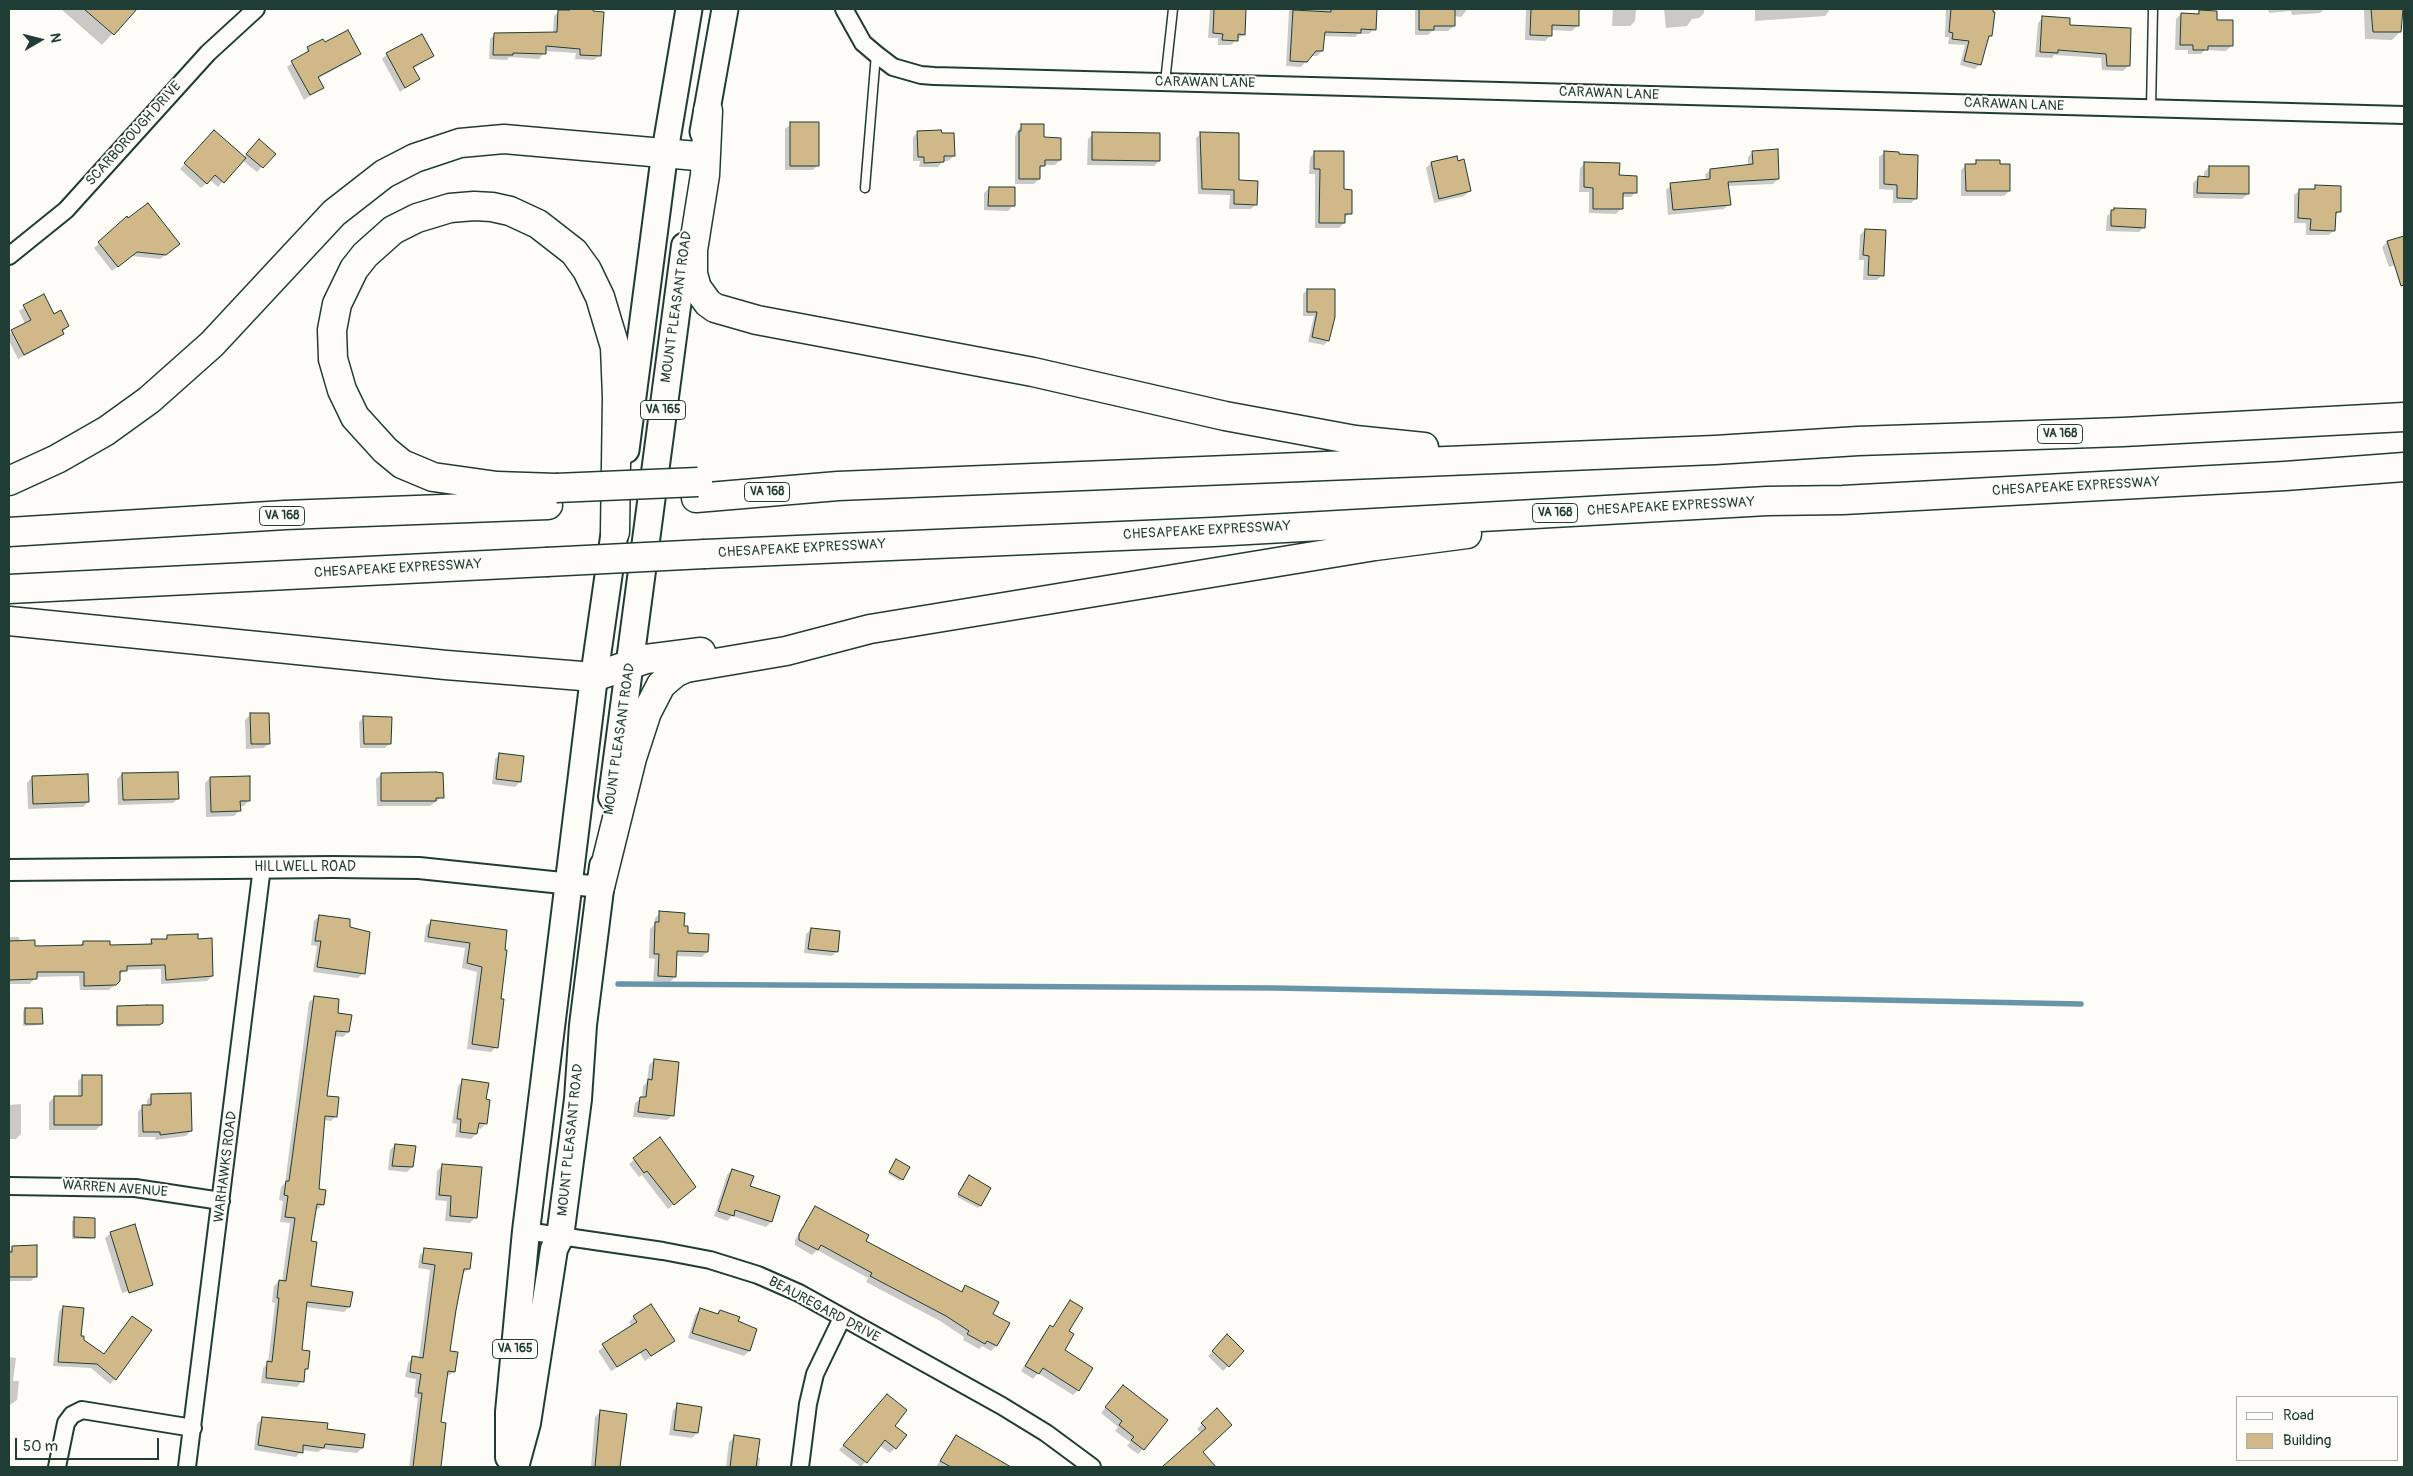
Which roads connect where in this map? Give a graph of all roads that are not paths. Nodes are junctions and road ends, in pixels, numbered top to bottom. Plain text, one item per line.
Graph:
1 (256, 9) edge
2 (689, 9) edge
3 (724, 9) edge
4 (844, 9) edge
5 (1173, 9) edge
6 (2153, 9) edge
7 (876, 54) junction
8 (1165, 82) junction
9 (2152, 109) junction
10 (708, 111) junction
11 (2404, 115) edge
12 (665, 151) junction
13 (697, 156) junction
14 (865, 188) dead end
15 (9, 256) edge
16 (2404, 417) edge
17 (1715, 450) junction
18 (2404, 467) edge
19 (9, 482) edge
20 (555, 496) junction
21 (1537, 514) junction
22 (9, 532) edge
23 (615, 532) junction
24 (9, 589) edge
25 (9, 621) edge
26 (870, 629) junction
27 (630, 664) junction
28 (594, 677) junction
29 (262, 867) junction
30 (9, 870) edge
31 (570, 884) junction
32 (600, 888) junction
33 (9, 1186) edge
34 (221, 1201) junction
35 (526, 1231) junction
36 (560, 1237) junction
37 (842, 1318) junction
38 (193, 1428) junction
39 (57, 1467) edge
40 (188, 1467) edge
41 (509, 1467) edge
42 (515, 1467) edge
43 (800, 1467) edge
44 (1092, 1467) edge

1 - 15 street, SCARBOROUGH DRIVE
2 - 12 main road, VA 165
3 - 10 main road, MOUNT PLEASANT ROAD / VA 165
4 - 7 street, CARAWAN LANE
5 - 8 lane
6 - 9 lane
7 - 8 street, CARAWAN LANE
7 - 14 lane
8 - 9 street, CARAWAN LANE
9 - 11 street, CARAWAN LANE
10 - 13 main road, MOUNT PLEASANT ROAD / VA 165
10 - 17 highway
12 - 13 highway
12 - 19 highway
12 - 23 main road, VA 165
13 - 27 highway, MOUNT PLEASANT ROAD / VA 165
16 - 17 highway, VA 168
17 - 20 highway, VA 168
18 - 21 highway, CHESAPEAKE EXPRESSWAY / VA 168
20 - 22 highway, VA 168
20 - 23 highway
21 - 24 highway, CHESAPEAKE EXPRESSWAY / VA 168, bridge
21 - 26 highway
23 - 28 highway, VA 165
25 - 28 highway
26 - 27 highway
26 - 32 highway
27 - 28 highway
27 - 32 highway, MOUNT PLEASANT ROAD / VA 165
28 - 31 highway, VA 165
29 - 30 street, HILLWELL ROAD
29 - 31 street, HILLWELL ROAD
29 - 34 street, WARHAWKS ROAD
31 - 32 street, HILLWELL ROAD
31 - 35 highway, VA 165
32 - 36 highway, MOUNT PLEASANT ROAD / VA 165
33 - 34 street, WARREN AVENUE
34 - 38 street, WARHAWKS ROAD
35 - 36 street, BEAUREGARD DRIVE
35 - 41 highway, VA 165
36 - 37 street, BEAUREGARD DRIVE
36 - 42 highway, MOUNT PLEASANT ROAD / VA 165
37 - 43 street
37 - 44 street, BEAUREGARD DRIVE
38 - 39 street
38 - 40 street, WARHAWKS ROAD

